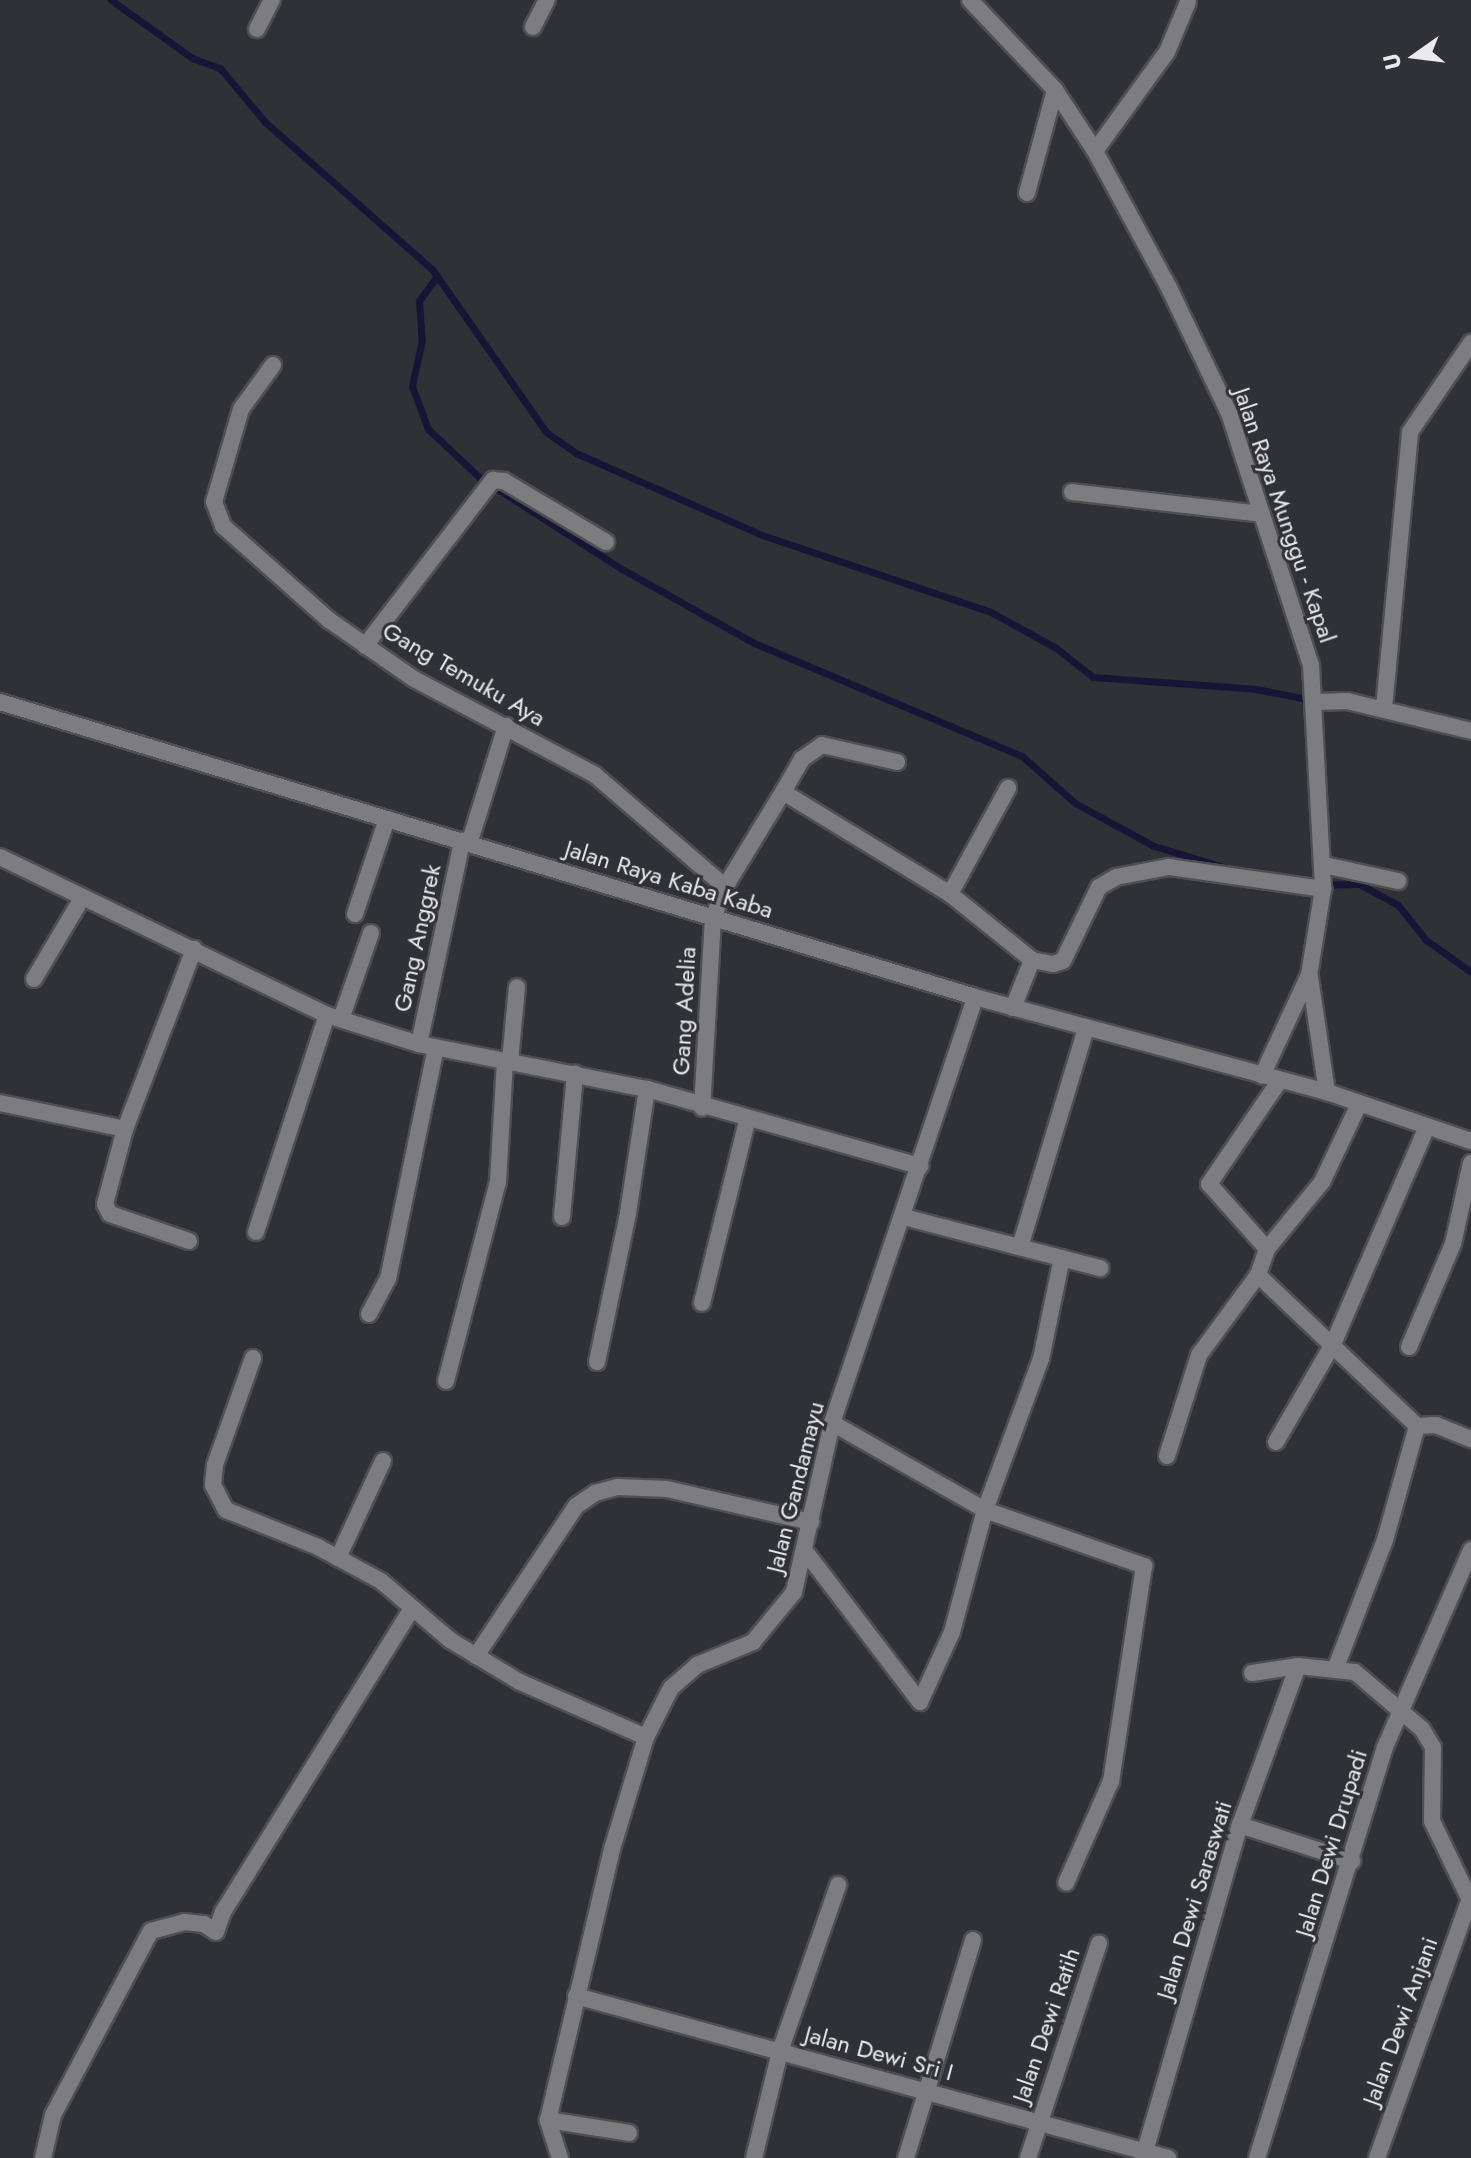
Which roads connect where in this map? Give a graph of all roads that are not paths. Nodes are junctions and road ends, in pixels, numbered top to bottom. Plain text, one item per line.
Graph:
1 (272, 0) edge
2 (547, 0) edge
3 (970, 0) edge
4 (1188, 2) edge
5 (533, 27) dead end
6 (257, 29) dead end
7 (1055, 90) junction
8 (1095, 151) junction
9 (1027, 193) dead end
10 (1471, 343) edge
11 (273, 365) dead end
12 (1072, 492) dead end
13 (1262, 514) junction
14 (606, 542) dead end
15 (365, 646) junction
16 (1316, 700) junction
17 (0, 702) edge
18 (1384, 708) junction
19 (506, 726) junction
20 (1471, 731) edge
21 (897, 762) dead end
22 (1008, 788) dead end
23 (783, 792) junction
24 (387, 819) junction
25 (465, 842) junction
26 (0, 857) edge
27 (1324, 865) junction
28 (1398, 881) dead end
29 (725, 887) junction
30 (1323, 889) junction
31 (950, 894) junction
32 (82, 898) junction
33 (355, 914) dead end
34 (713, 918) junction
35 (371, 933) dead end
36 (194, 949) junction
37 (1032, 960) junction
38 (1309, 975) junction
39 (34, 979) dead end
40 (517, 987) dead end
41 (975, 997) junction
42 (1013, 1008) junction
43 (334, 1017) junction
44 (1086, 1029) junction
45 (427, 1046) junction
46 (508, 1060) junction
47 (575, 1074) junction
48 (1262, 1076) junction
49 (1280, 1080) junction
50 (647, 1089) junction
51 (1327, 1092) junction
52 (0, 1103) edge
53 (1359, 1104) junction
54 (702, 1108) junction
55 (747, 1121) junction
56 (1427, 1127) junction
57 (125, 1129) junction
58 (1471, 1141) edge
59 (1471, 1163) edge
60 (920, 1166) junction
61 (562, 1217) dead end
62 (904, 1217) junction
63 (256, 1232) dead end
64 (189, 1241) dead end
65 (1020, 1247) junction
66 (1062, 1258) junction
67 (1262, 1261) junction
68 (1100, 1268) dead end
69 (702, 1303) dead end
70 (369, 1314) dead end
71 (1333, 1344) junction
72 (1409, 1347) dead end
73 (253, 1358) dead end
74 (597, 1362) dead end
75 (446, 1381) dead end
76 (832, 1423) junction
77 (1417, 1426) junction
78 (1470, 1434) edge
79 (1276, 1442) dead end
80 (1167, 1456) dead end
81 (383, 1461) dead end
82 (985, 1510) junction
83 (811, 1522) junction
84 (1471, 1550) edge
85 (805, 1551) junction
86 (338, 1558) junction
87 (412, 1608) junction
88 (476, 1656) junction
89 (1298, 1666) junction
90 (1336, 1667) junction
91 (1252, 1673) dead end
92 (1400, 1711) junction
93 (646, 1737) junction
94 (1240, 1825) junction
95 (1352, 1861) junction
96 (1066, 1883) dead end
97 (838, 1885) dead end
98 (1471, 1899) edge
99 (973, 1940) dead end
100 (1099, 1943) dead end
101 (576, 1996) junction
102 (780, 2051) junction
103 (927, 2091) junction
104 (548, 2120) junction
105 (1039, 2121) junction
106 (629, 2133) dead end
107 (1144, 2155) edge
108 (43, 2158) edge
109 (560, 2158) edge
110 (754, 2158) edge
111 (906, 2158) edge
112 (1028, 2158) edge
113 (1168, 2158) edge
114 (1257, 2158) edge
115 (1377, 2158) edge

1 - 6 street
2 - 5 street
3 - 7 street, Jalan Raya Munggu - Kapal
4 - 8 street
7 - 8 street, Jalan Raya Munggu - Kapal
7 - 9 street
8 - 13 street, Jalan Raya Munggu - Kapal
10 - 18 street
11 - 15 street, Gang Temuku Aya
12 - 13 street
13 - 16 street, Jalan Raya Munggu - Kapal
14 - 15 street
15 - 19 street, Gang Temuku Aya
16 - 18 street
16 - 27 street, Jalan Raya Munggu - Kapal
17 - 24 street, Jalan Raya Kaba Kaba
18 - 20 street
19 - 25 street, Gang Anggrek
19 - 29 street, Gang Temuku Aya
21 - 23 street
22 - 31 street
23 - 29 street
23 - 31 street
24 - 25 street, Jalan Raya Kaba Kaba
24 - 33 street
25 - 34 street, Jalan Raya Kaba Kaba
25 - 45 street, Gang Anggrek
26 - 32 street
27 - 28 street
27 - 30 street, Jalan Raya Munggu - Kapal
29 - 34 street
30 - 37 street
30 - 38 street, Jalan Raya Munggu - Kapal
31 - 37 street
32 - 36 street
32 - 39 street
34 - 41 street, Jalan Raya Kaba Kaba
34 - 54 street, Gang Adelia
35 - 43 street
36 - 43 street
36 - 57 street
37 - 42 street
38 - 48 street, Jalan Raya Munggu - Kapal
38 - 51 street, Jalan Raya Munggu - Kapal
40 - 46 street
41 - 42 street, Jalan Raya Kaba Kaba
41 - 60 street, Jalan Gandamayu
42 - 44 street, Jalan Raya Kaba Kaba
43 - 45 street
43 - 63 street
44 - 48 street, Jalan Raya Kaba Kaba
44 - 65 street
45 - 46 street
45 - 70 street, Gang Anggrek
46 - 47 street
46 - 75 street
47 - 50 street
47 - 61 street
48 - 49 street, Jalan Raya Kaba Kaba
49 - 51 street, Jalan Raya Kaba Kaba
49 - 67 street
50 - 54 street
50 - 74 street
51 - 53 street
52 - 57 street
53 - 56 street
53 - 67 street
54 - 55 street
55 - 60 street
55 - 69 street
56 - 58 street
56 - 71 street
57 - 64 street
59 - 72 street
60 - 62 street, Jalan Gandamayu
62 - 65 street
62 - 76 street, Jalan Gandamayu
65 - 66 street
66 - 68 street
66 - 82 street
67 - 71 street
67 - 80 street
71 - 77 street
71 - 79 street
73 - 86 street
76 - 82 street
76 - 83 street, Jalan Gandamayu
77 - 78 street
77 - 90 street
81 - 86 street
82 - 85 street
82 - 96 street
83 - 85 street, Jalan Gandamayu
83 - 88 street
84 - 92 street, Jalan Dewi Drupadi
85 - 93 street, Jalan Gandamayu
86 - 87 street
87 - 88 street
87 - 108 street
88 - 93 street
89 - 90 street
89 - 91 street
89 - 94 street, Jalan Dewi Saraswati
90 - 92 street
92 - 95 street, Jalan Dewi Drupadi
92 - 98 street
93 - 101 street, Jalan Gandamayu
94 - 95 street
94 - 107 street, Jalan Dewi Saraswati
95 - 114 street, Jalan Dewi Drupadi
97 - 102 street
98 - 115 street, Jalan Dewi Anjani
99 - 103 street
100 - 105 street, Jalan Dewi Ratih
101 - 102 street, Jalan Dewi Sri I
101 - 104 street, Jalan Gandamayu
102 - 103 street, Jalan Dewi Sri I
102 - 110 street
103 - 105 street, Jalan Dewi Sri I
103 - 111 street
104 - 106 street
104 - 109 street
105 - 107 street, Jalan Dewi Sri I
105 - 112 street, Jalan Dewi Ratih
107 - 113 street, Jalan Dewi Sri I

